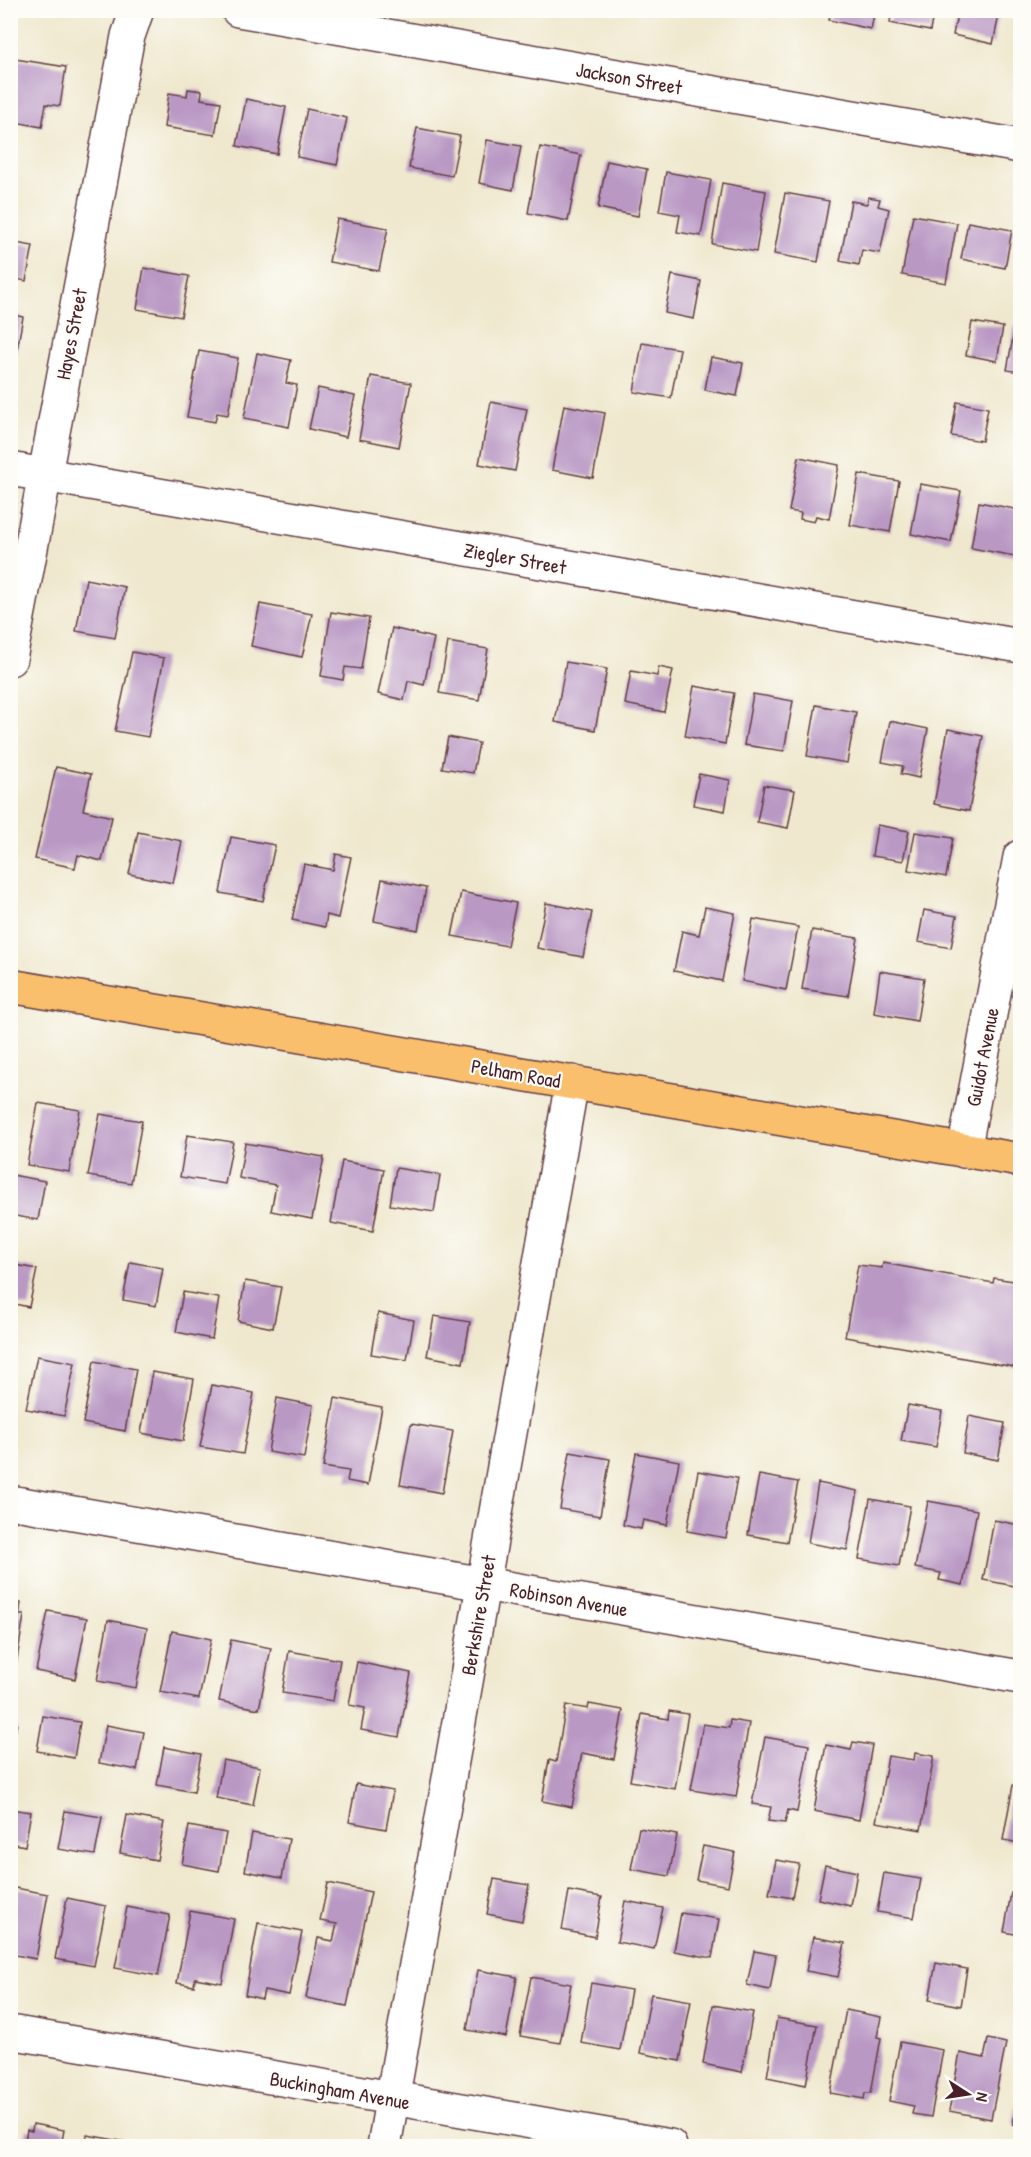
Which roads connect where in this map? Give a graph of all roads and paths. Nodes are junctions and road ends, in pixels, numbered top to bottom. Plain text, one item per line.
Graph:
1 (137, 10) edge
2 (238, 10) edge
3 (1020, 146) edge
4 (10, 470) edge
5 (44, 475) junction
6 (1020, 646) edge
7 (10, 659) edge
8 (1020, 857) edge
9 (10, 986) edge
10 (572, 1083) junction
11 (964, 1151) junction
12 (1020, 1160) edge
13 (10, 1502) edge
14 (484, 1584) junction
15 (1020, 1677) edge
16 (10, 2032) edge
17 (392, 2099) junction
18 (384, 2146) edge
19 (670, 2146) edge

1 - 5 street, Hayes Street
2 - 3 street, Jackson Street
4 - 5 street, Ziegler Street
5 - 6 street, Ziegler Street
5 - 7 street, Hayes Street
8 - 11 street, Guidot Avenue
9 - 10 main road, Pelham Road
10 - 11 main road, Pelham Road
10 - 14 street, Berkshire Street
11 - 12 main road, Pelham Road
13 - 14 street, Robinson Avenue
14 - 15 street, Robinson Avenue
14 - 17 street, Berkshire Street
16 - 17 street, Buckingham Avenue
17 - 18 street, Berkshire Street
17 - 19 street, Buckingham Avenue

